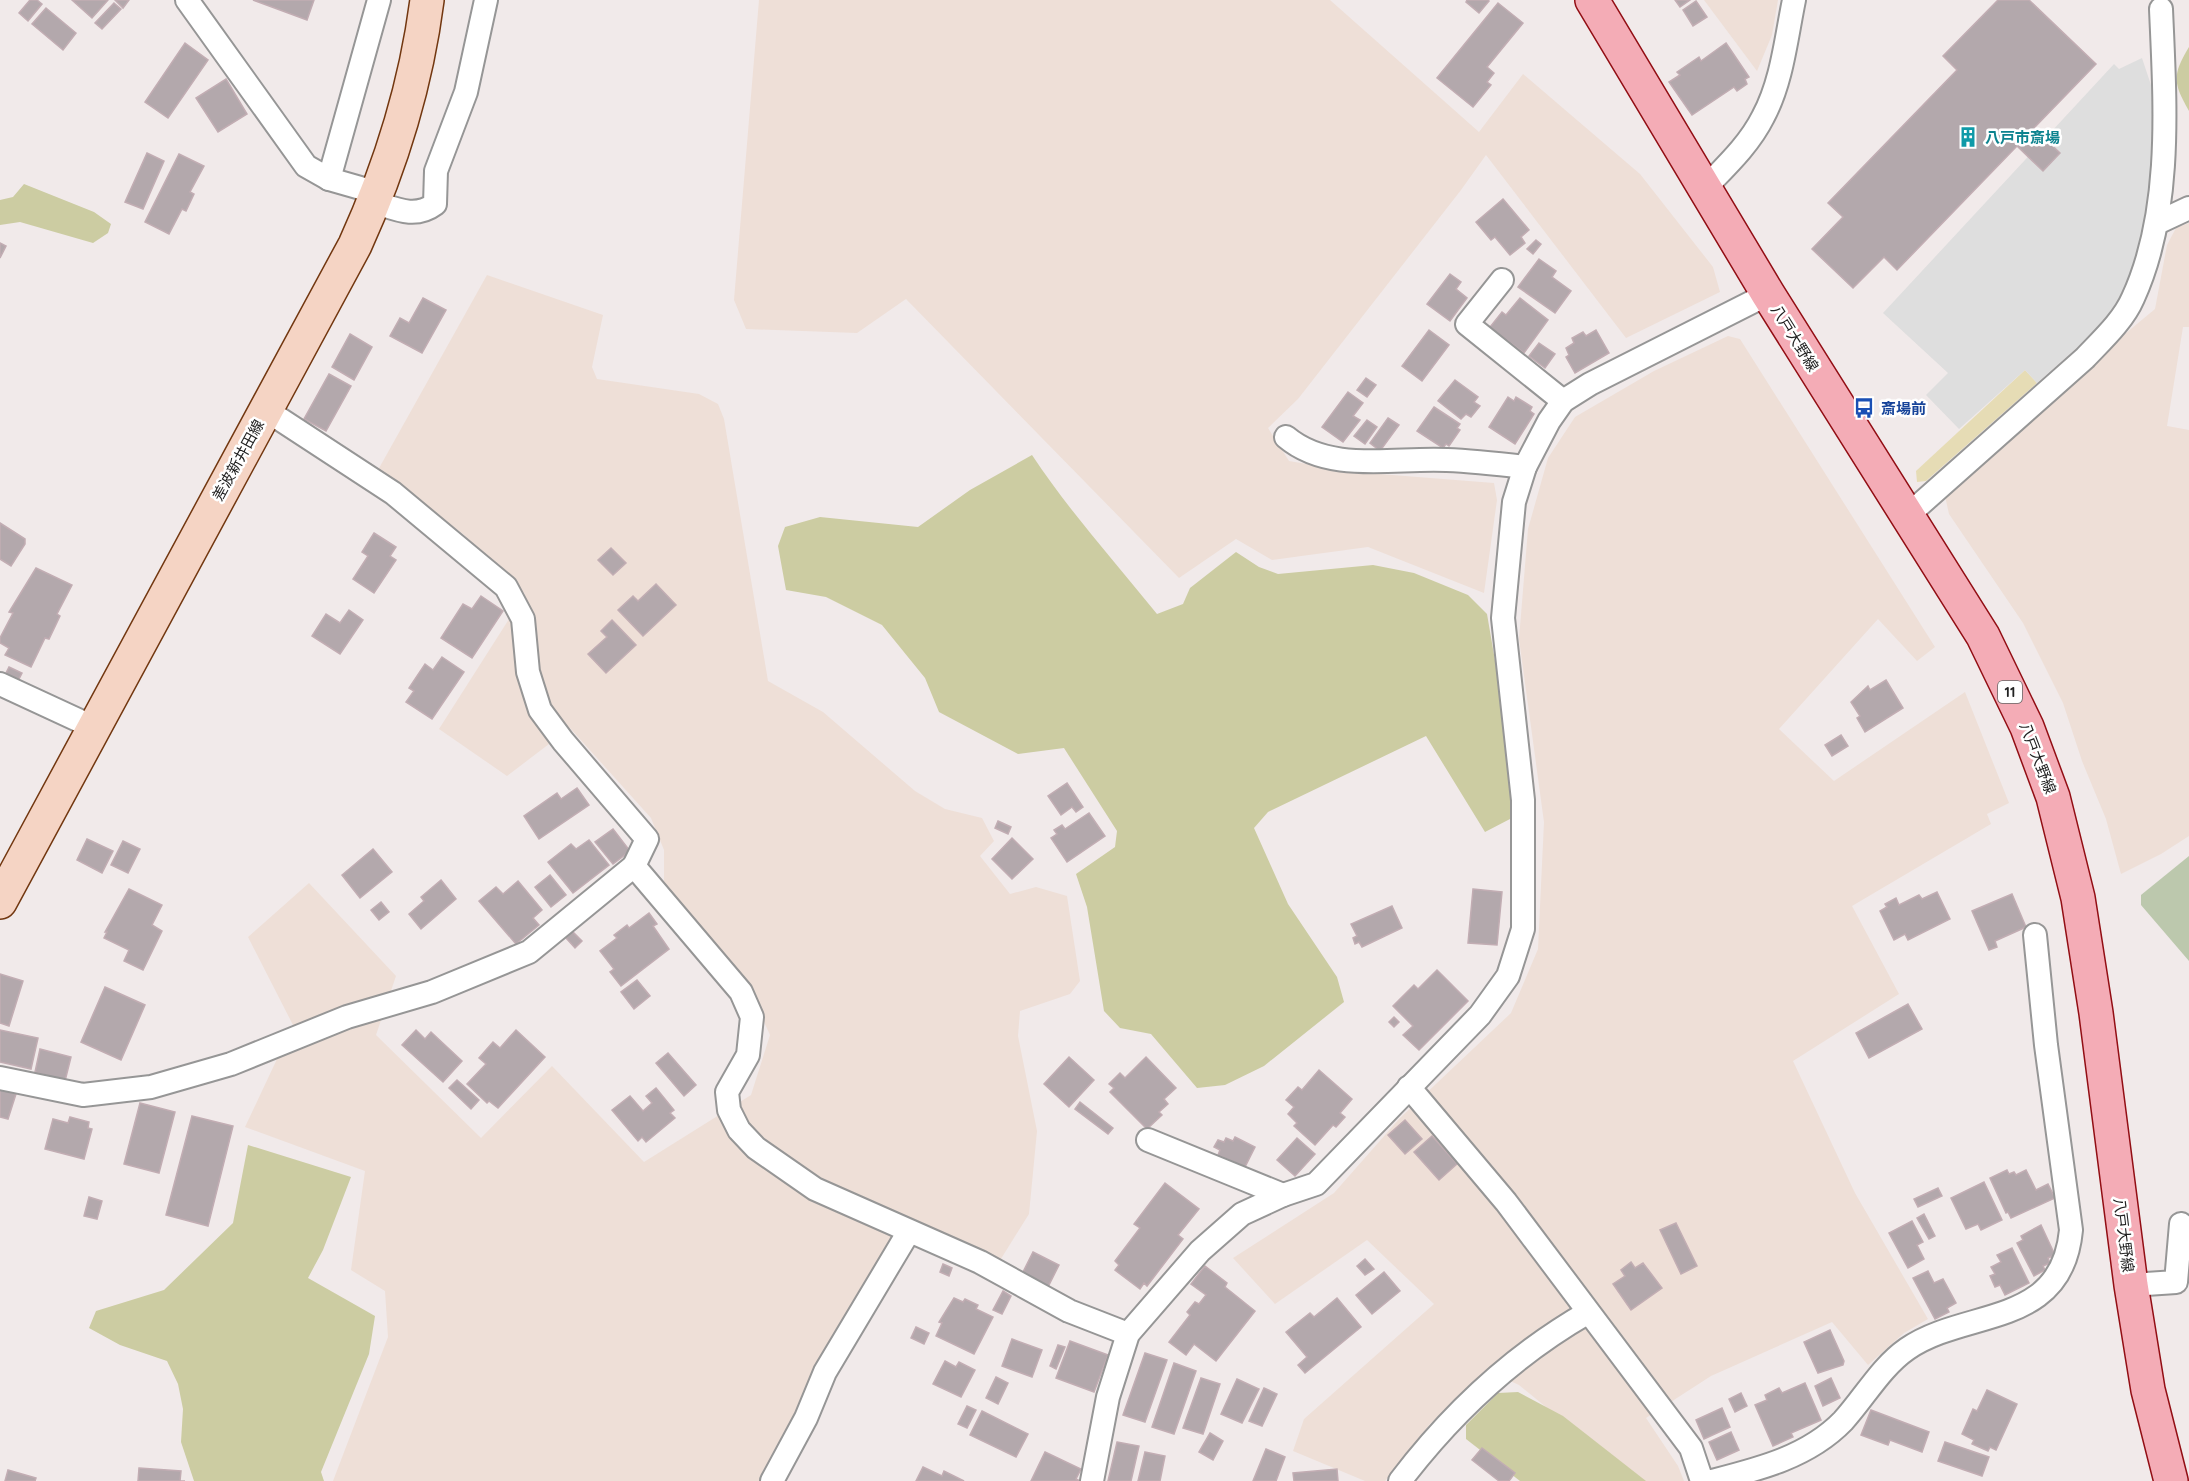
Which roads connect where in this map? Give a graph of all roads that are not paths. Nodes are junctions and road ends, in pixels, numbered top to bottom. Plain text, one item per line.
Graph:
1 (187, 0) edge
2 (379, 0) edge
3 (427, 0) edge
4 (486, 0) edge
5 (1592, 0) edge
6 (1794, 0) edge
7 (2161, 9) dead end
8 (329, 179) junction
9 (1704, 189) junction
10 (376, 198) junction
11 (2189, 208) edge
12 (2157, 224) junction
13 (1502, 280) dead end
14 (1768, 294) junction
15 (1563, 401) junction
16 (266, 410) junction
17 (1286, 437) dead end
18 (1525, 467) junction
19 (1907, 516) junction
20 (0, 684) edge
21 (93, 727) junction
22 (634, 866) junction
23 (0, 902) edge
24 (2036, 935) dead end
25 (0, 1078) edge
26 (1409, 1087) junction
27 (1148, 1140) dead end
28 (1283, 1195) junction
29 (2189, 1232) edge
30 (908, 1233) junction
31 (2131, 1285) junction
32 (1587, 1313) junction
33 (1128, 1334) junction
34 (772, 1481) edge
35 (1092, 1481) edge
36 (1400, 1481) edge
37 (1702, 1481) edge
38 (1712, 1481) edge
39 (2171, 1481) edge

1 - 8 street
2 - 8 street
3 - 10 main road, 差波新井田線
4 - 10 street
5 - 9 main road, 八戸大野線 / 11
6 - 9 street
7 - 12 street
8 - 10 street
9 - 14 main road, 八戸大野線 / 11
10 - 16 main road, 差波新井田線
11 - 12 street
12 - 19 street
13 - 15 street
14 - 15 street
14 - 19 main road, 八戸大野線 / 11
15 - 18 street
16 - 21 main road, 差波新井田線
16 - 22 street
17 - 18 street
18 - 26 street
19 - 31 main road, 八戸大野線 / 11
20 - 21 street
21 - 23 main road, 差波新井田線
22 - 25 street
22 - 30 street
24 - 38 street
26 - 28 street
26 - 32 street
27 - 28 street
28 - 33 street
29 - 31 street
30 - 33 street
30 - 34 street
31 - 39 main road, 八戸大野線 / 11
32 - 36 street
32 - 37 street
33 - 35 street

